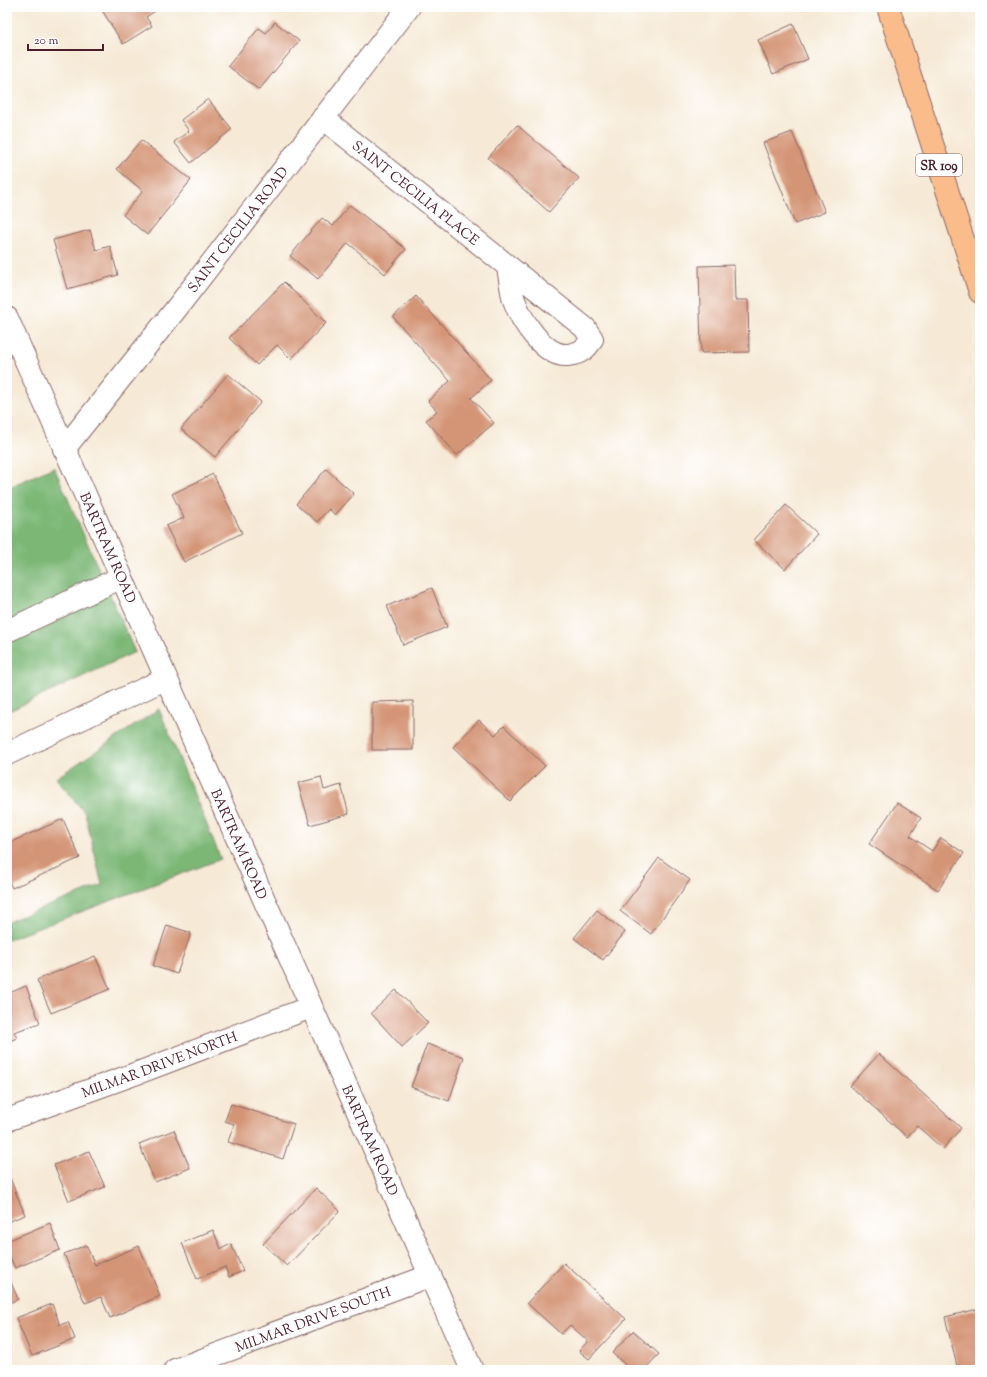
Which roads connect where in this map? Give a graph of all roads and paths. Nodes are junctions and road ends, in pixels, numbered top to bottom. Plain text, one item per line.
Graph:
1 (410, 7) edge
2 (888, 7) edge
3 (323, 118) junction
4 (508, 267) dead end
5 (980, 292) edge
6 (7, 318) edge
7 (64, 449) junction
8 (120, 578) junction
9 (7, 630) edge
10 (165, 679) junction
11 (7, 754) edge
12 (310, 1007) junction
13 (7, 1120) edge
14 (429, 1276) junction
15 (175, 1370) edge
16 (472, 1370) edge

1 - 3 street, SAINT CECILIA ROAD
2 - 5 main road, SR 109
3 - 4 street, SAINT CECILIA PLACE
3 - 7 street, SAINT CECILIA ROAD
6 - 7 street, BARTRAM ROAD
7 - 8 street, BARTRAM ROAD
8 - 9 street
8 - 10 street, BARTRAM ROAD
10 - 11 street
10 - 12 street, BARTRAM ROAD
12 - 13 street, MILMAR DRIVE NORTH
12 - 14 street, BARTRAM ROAD
14 - 15 street, MILMAR DRIVE SOUTH
14 - 16 street, BARTRAM ROAD

